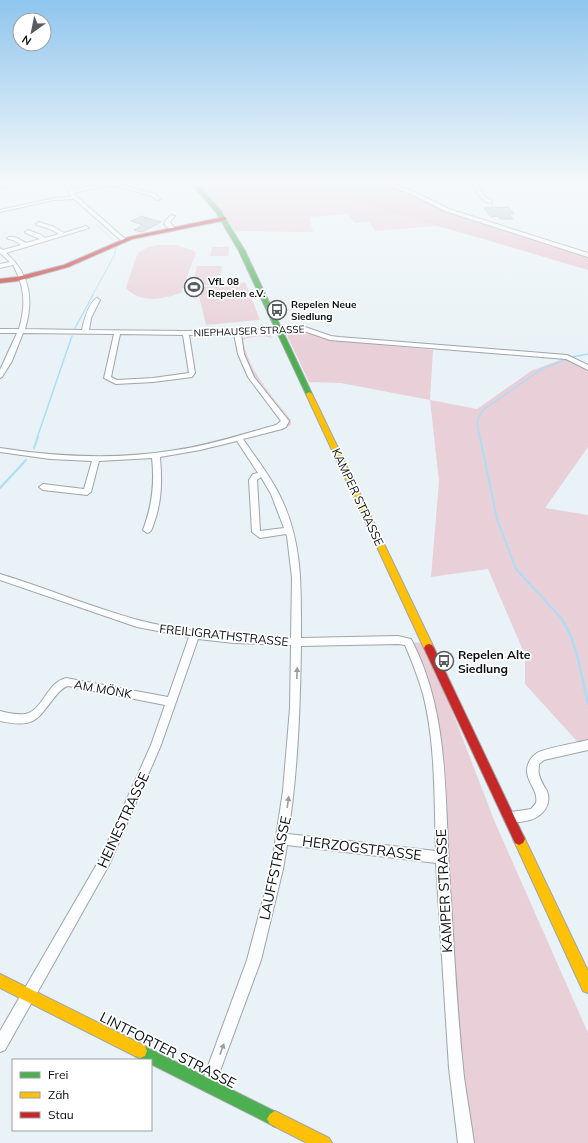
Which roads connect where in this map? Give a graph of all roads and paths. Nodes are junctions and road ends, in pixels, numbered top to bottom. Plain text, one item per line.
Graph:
1 (39, 237) edge
2 (52, 237) edge
3 (120, 237) edge
4 (136, 237) edge
5 (234, 237) edge
6 (533, 237) edge
7 (10, 238) dead end
8 (44, 240) junction
9 (123, 240) junction
10 (34, 243) junction
11 (25, 245) junction
12 (2, 253) edge
13 (588, 255) edge
14 (14, 263) junction
15 (0, 266) edge
16 (23, 277) junction
17 (0, 281) edge
18 (97, 300) dead end
19 (279, 330) junction
20 (0, 331) edge
21 (21, 332) junction
22 (85, 332) junction
23 (237, 332) junction
24 (116, 333) junction
25 (186, 333) junction
26 (588, 368) edge
27 (0, 376) edge
28 (239, 439) junction
29 (0, 450) edge
30 (156, 456) junction
31 (96, 458) junction
32 (263, 474) junction
33 (43, 487) dead end
34 (147, 530) dead end
35 (289, 530) junction
36 (2, 581) edge
37 (195, 634) junction
38 (408, 642) joint
39 (296, 643) junction
40 (172, 702) junction
41 (0, 716) edge
42 (588, 745) edge
43 (509, 817) junction
44 (283, 839) junction
45 (442, 858) junction
46 (0, 981) edge
47 (588, 986) edge
48 (29, 996) junction
49 (0, 1045) edge
50 (208, 1085) junction
51 (324, 1143) edge
52 (466, 1143) edge

1 - 8 street
2 - 8 street
3 - 9 street
4 - 9 main road
5 - 19 main road, KAMPER STRASSE
6 - 13 street
7 - 11 street
8 - 10 street
9 - 16 main road
10 - 11 street
10 - 12 street
11 - 12 street
12 - 14 street
14 - 15 street
14 - 16 street
16 - 17 main road
16 - 21 street
18 - 22 street
19 - 23 street, NIEPHAUSER STRASSE
19 - 26 street, NIEPHAUSER STRASSE
19 - 43 main road, KAMPER STRASSE
20 - 21 street, NIEPHAUSER STRASSE
21 - 22 street, NIEPHAUSER STRASSE
21 - 27 street
22 - 24 street, NIEPHAUSER STRASSE
23 - 25 street, NIEPHAUSER STRASSE
23 - 28 street
24 - 25 street, NIEPHAUSER STRASSE
24 - 25 street
28 - 30 street
28 - 32 street, LAUFFSTRASSE
29 - 31 street
30 - 31 street
30 - 34 street
31 - 33 street
32 - 35 street, LAUFFSTRASSE
32 - 35 street
35 - 39 street, LAUFFSTRASSE
36 - 37 street, FREILIGRATHSTRASSE
37 - 39 street, FREILIGRATHSTRASSE
37 - 40 street, HEINESTRASSE
38 - 39 street, FREILIGRATHSTRASSE
38 - 45 street, KAMPER STRASSE
44 -> 39 street, LAUFFSTRASSE
40 - 41 street, AM MÖNK
40 - 48 street, HEINESTRASSE
42 - 43 street
43 - 47 main road, KAMPER STRASSE
44 - 45 street, HERZOGSTRASSE
50 -> 44 street, LAUFFSTRASSE
45 - 52 street, KAMPER STRASSE
46 - 48 main road, LINTFORTER STRASSE
48 - 49 street, HEINESTRASSE
48 - 50 main road, LINTFORTER STRASSE
50 - 51 main road, LINTFORTER STRASSE

